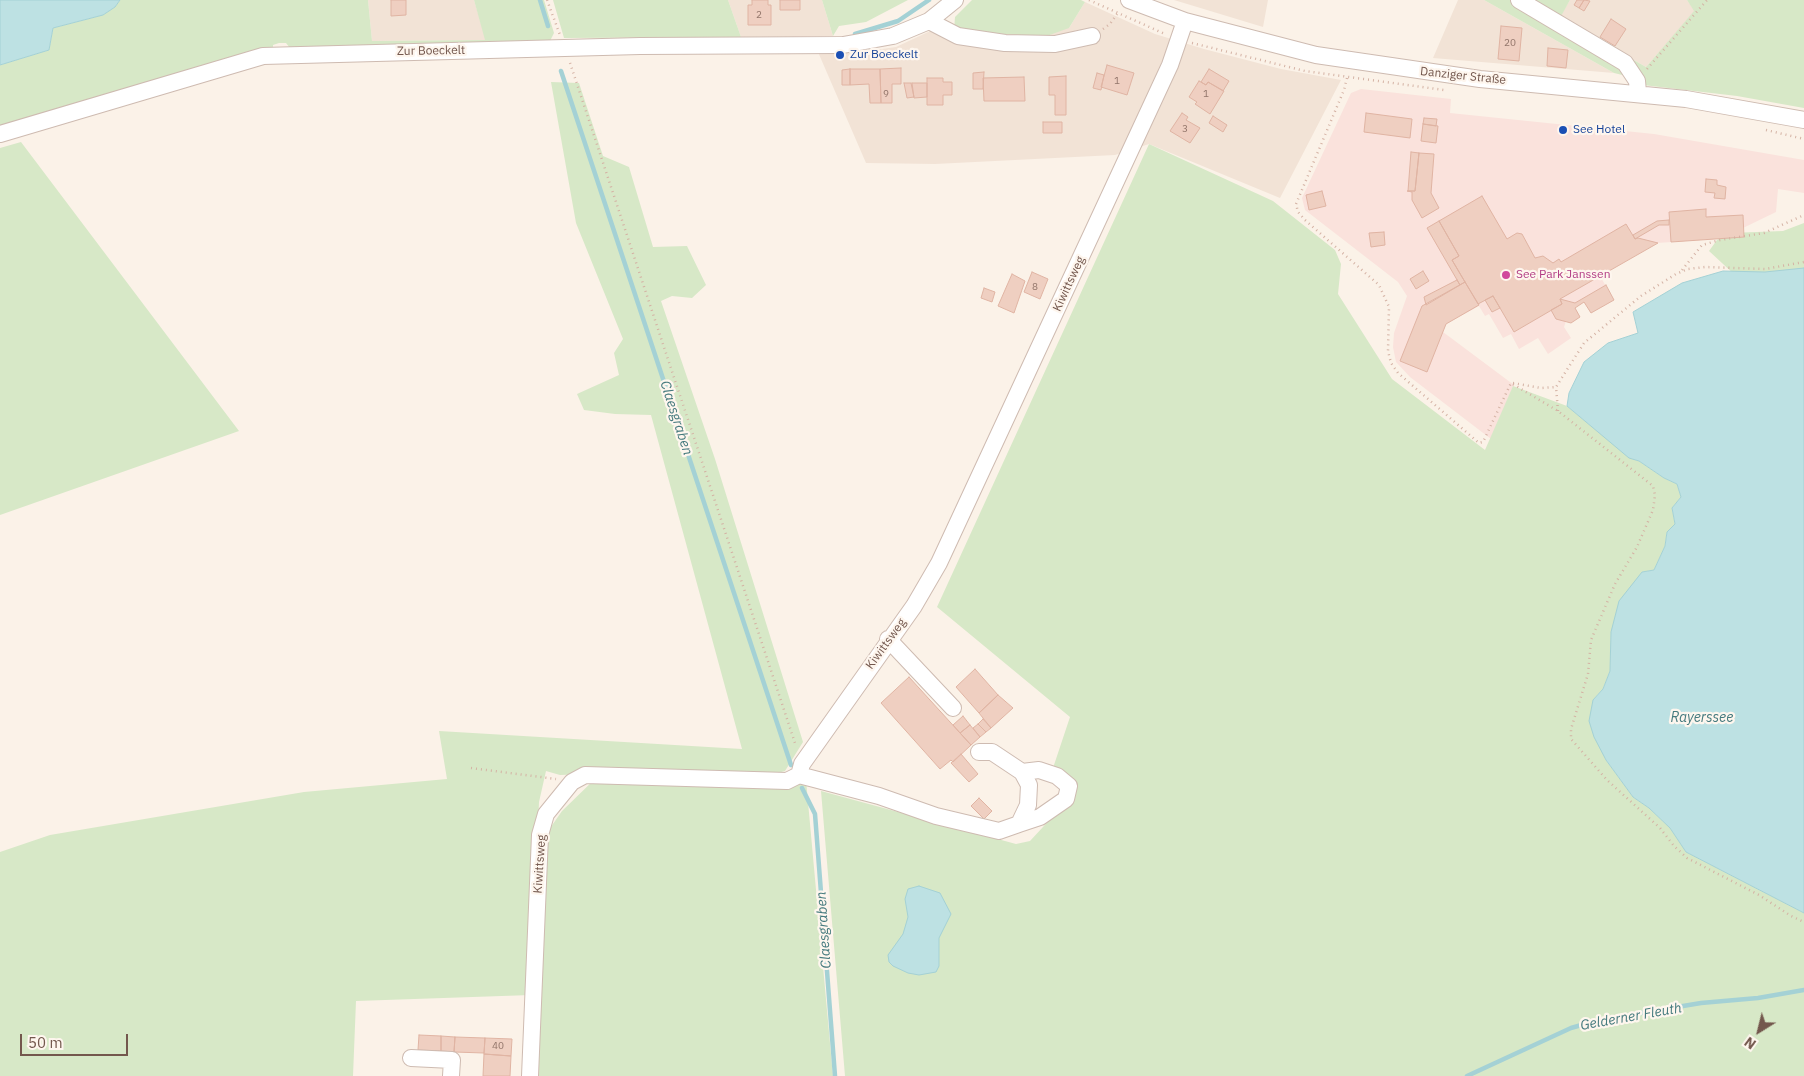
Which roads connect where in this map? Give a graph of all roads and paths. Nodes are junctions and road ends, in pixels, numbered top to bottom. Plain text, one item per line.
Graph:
1 (546, 0) edge
2 (955, 0) edge
3 (1089, 0) edge
4 (1129, 0) edge
5 (1519, 0) edge
6 (1707, 0) edge
7 (1117, 14) junction
8 (929, 21) junction
9 (1185, 21) junction
10 (1092, 36) joint
11 (1180, 39) junction
12 (565, 48) junction
13 (1633, 74) junction
14 (1347, 78) dead end
15 (1638, 92) junction
16 (1804, 120) edge
17 (0, 134) edge
18 (1804, 215) edge
19 (1804, 262) edge
20 (1681, 271) junction
21 (1512, 383) junction
22 (1556, 387) junction
23 (1558, 411) junction
24 (888, 639) junction
25 (953, 708) dead end
26 (979, 752) dead end
27 (471, 768) dead end
28 (800, 770) junction
29 (1022, 772) junction
30 (572, 782) junction
31 (1019, 824) junction
32 (1804, 922) edge
33 (411, 1058) dead end
34 (451, 1076) edge
35 (530, 1076) edge

1 - 12 path
2 - 8 street, Zur Boeckelt
3 - 7 path
4 - 9 street, Danziger Straße
5 - 13 street
6 - 13 path
7 - 10 path
7 - 11 path
8 - 10 street
8 - 12 street, Zur Boeckelt
9 - 11 street, Kiwittsweg
9 - 15 street, Danziger Straße
11 - 24 street, Kiwittsweg
12 - 17 street, Zur Boeckelt
12 - 28 path
13 - 15 street
14 - 21 path
15 - 16 street, Danziger Straße
18 - 20 path
19 - 20 path
20 - 22 path
21 - 22 path
21 - 23 path
22 - 23 path
23 - 32 path
24 - 25 street
24 - 28 street, Kiwittsweg
26 - 29 street
27 - 30 path
28 - 30 street
28 - 31 street
29 - 31 street
29 - 31 street
30 - 35 street, Kiwittsweg
33 - 34 street

